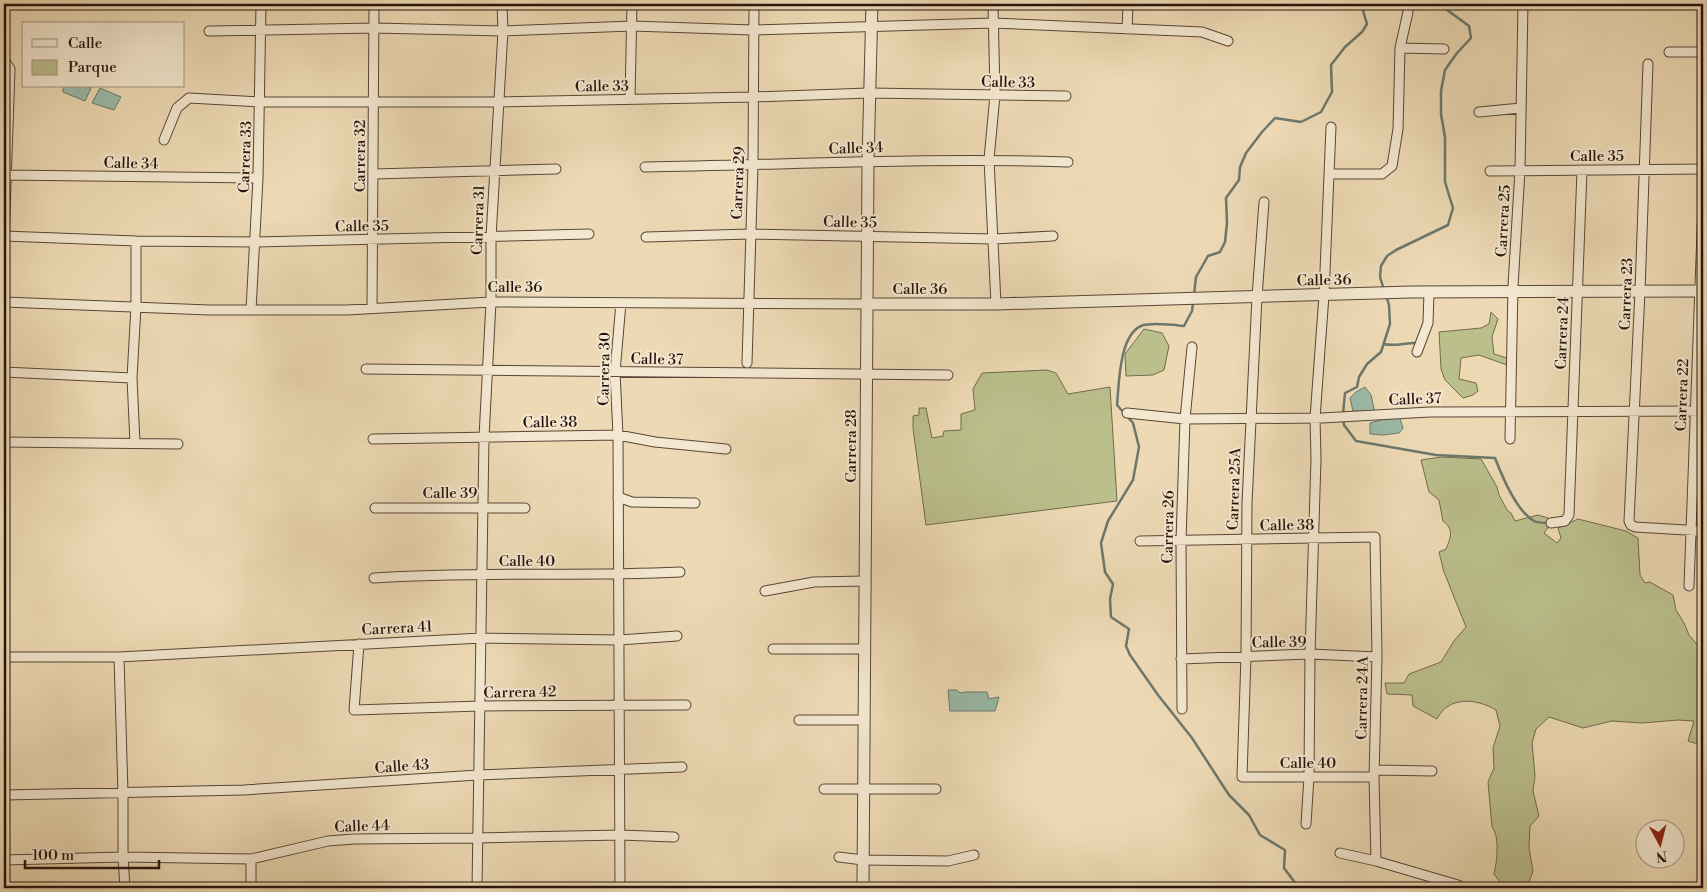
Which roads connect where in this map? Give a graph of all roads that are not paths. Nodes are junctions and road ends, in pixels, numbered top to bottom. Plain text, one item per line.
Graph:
1 (261, 4) edge
2 (374, 4) edge
3 (502, 4) edge
4 (632, 4) edge
5 (754, 4) edge
6 (872, 4) edge
7 (993, 4) edge
8 (1128, 4) edge
9 (1523, 4) edge
10 (1408, 12) dead end
11 (993, 23) junction
12 (632, 26) junction
13 (872, 27) junction
14 (374, 28) junction
15 (1126, 29) junction
16 (753, 30) junction
17 (209, 31) dead end
18 (261, 31) junction
19 (503, 31) junction
20 (1228, 41) dead end
21 (1400, 48) junction
22 (1444, 49) dead end
23 (1669, 52) dead end
24 (1703, 52) edge
25 (4, 60) edge
26 (1648, 64) dead end
27 (869, 93) junction
28 (995, 96) junction
29 (1066, 96) dead end
30 (754, 97) junction
31 (630, 99) junction
32 (260, 102) junction
33 (374, 102) junction
34 (498, 102) junction
35 (1521, 108) junction
36 (1479, 112) dead end
37 (6, 113) edge
38 (1331, 127) dead end
39 (164, 140) dead end
40 (989, 159) junction
41 (868, 160) junction
42 (1068, 162) dead end
43 (753, 165) junction
44 (645, 167) dead end
45 (556, 169) dead end
46 (1703, 169) edge
47 (494, 170) junction
48 (1520, 170) junction
49 (1582, 170) junction
50 (1644, 170) junction
51 (1490, 171) dead end
52 (374, 174) junction
53 (1330, 174) junction
54 (5, 175) edge
55 (258, 178) junction
56 (1264, 202) dead end
57 (1703, 204) edge
58 (589, 234) dead end
59 (750, 234) junction
60 (4, 236) edge
61 (1053, 236) dead end
62 (490, 237) junction
63 (646, 237) dead end
64 (868, 237) junction
65 (373, 239) junction
66 (994, 239) junction
67 (4, 241) edge
68 (136, 241) junction
69 (256, 242) junction
70 (1640, 291) junction
71 (1702, 291) edge
72 (1429, 292) junction
73 (1513, 292) junction
74 (1577, 292) junction
75 (1324, 295) junction
76 (1257, 297) junction
77 (4, 302) edge
78 (491, 302) junction
79 (621, 303) junction
80 (748, 304) junction
81 (867, 304) junction
82 (996, 304) junction
83 (136, 306) junction
84 (372, 308) junction
85 (251, 310) junction
86 (1192, 347) dead end
87 (1417, 352) dead end
88 (747, 363) dead end
89 (366, 369) dead end
90 (489, 370) junction
91 (4, 372) edge
92 (616, 372) junction
93 (867, 374) junction
94 (948, 375) dead end
95 (132, 378) junction
96 (1510, 411) junction
97 (1573, 411) junction
98 (1699, 411) edge
99 (1634, 412) junction
100 (1127, 414) dead end
101 (1251, 418) junction
102 (1319, 418) junction
103 (1185, 419) junction
104 (618, 435) junction
105 (484, 437) junction
106 (1510, 439) dead end
107 (373, 440) dead end
108 (4, 442) edge
109 (135, 443) junction
110 (178, 444) dead end
111 (726, 449) dead end
112 (618, 497) junction
113 (695, 503) dead end
114 (483, 507) junction
115 (375, 508) dead end
116 (525, 508) dead end
117 (1551, 524) dead end
118 (1690, 531) junction
119 (1703, 531) edge
120 (1374, 537) joint
121 (1313, 538) junction
122 (1246, 539) junction
123 (1140, 541) dead end
124 (1181, 541) junction
125 (680, 572) dead end
126 (482, 575) junction
127 (619, 575) junction
128 (374, 578) dead end
129 (865, 581) junction
130 (1689, 586) dead end
131 (765, 591) dead end
132 (677, 636) dead end
133 (481, 638) junction
134 (619, 640) junction
135 (359, 644) junction
136 (773, 649) dead end
137 (864, 649) junction
138 (1310, 654) junction
139 (1246, 656) junction
140 (1377, 656) junction
141 (4, 657) edge
142 (119, 657) junction
143 (1181, 659) junction
144 (619, 705) junction
145 (686, 705) dead end
146 (480, 706) junction
147 (1182, 709) dead end
148 (799, 720) dead end
149 (864, 720) junction
150 (682, 767) dead end
151 (620, 769) junction
152 (1432, 772) dead end
153 (1374, 774) junction
154 (478, 775) junction
155 (1242, 777) joint
156 (1309, 777) junction
157 (824, 789) dead end
158 (863, 790) junction
159 (936, 790) dead end
160 (123, 792) junction
161 (4, 795) edge
162 (1306, 824) dead end
163 (620, 835) junction
164 (674, 837) dead end
165 (477, 838) junction
166 (1340, 853) dead end
167 (974, 855) dead end
168 (123, 857) junction
169 (839, 857) dead end
170 (251, 859) junction
171 (4, 860) edge
172 (863, 860) junction
173 (1376, 861) junction
174 (125, 888) edge
175 (251, 888) edge
176 (476, 888) edge
177 (620, 888) edge
178 (863, 888) edge
179 (1462, 888) edge

1 - 18 street, Carrera 33
2 - 14 street, Carrera 32
3 - 19 street, Carrera 31
4 - 12 street
5 - 16 street, Carrera 29
6 - 13 street, Carrera 28
7 - 11 street
8 - 15 street
9 - 35 street, Carrera 25
10 - 21 street
11 - 13 street
11 - 15 street
11 - 28 street
12 - 16 street
12 - 19 street
12 - 31 street
13 - 16 street
13 - 27 street, Carrera 28
14 - 18 street
14 - 19 street
14 - 33 street, Carrera 32
15 - 20 street
16 - 30 street, Carrera 29
17 - 18 street
18 - 32 street, Carrera 33
19 - 34 street, Carrera 31
21 - 22 street
21 - 53 street
23 - 24 street
25 - 37 street
26 - 50 street, Carrera 23
27 - 28 street, Calle 33
27 - 30 street, Calle 33
27 - 41 street, Carrera 28
28 - 29 street, Calle 33
28 - 40 street
30 - 31 street, Calle 33
30 - 43 street, Carrera 29
31 - 34 street, Calle 33
32 - 33 street, Calle 33
32 - 39 street, Calle 33
32 - 55 street, Carrera 33
33 - 34 street, Calle 33
33 - 52 street, Carrera 32
34 - 47 street, Carrera 31
35 - 36 street
35 - 48 street, Carrera 25
37 - 54 street
38 - 53 street
40 - 41 street, Calle 34
40 - 42 street, Calle 34
40 - 66 street
41 - 43 street, Calle 34
41 - 64 street, Carrera 28
43 - 44 street, Calle 34
43 - 59 street, Carrera 29
45 - 47 street
46 - 50 street, Calle 35
47 - 52 street
47 - 62 street, Carrera 31
48 - 49 street, Calle 35
48 - 51 street, Calle 35
48 - 73 street, Carrera 25
49 - 50 street, Calle 35
49 - 74 street, Carrera 24
50 - 70 street, Carrera 23
52 - 65 street, Carrera 32
53 - 75 street
54 - 55 street, Calle 34
54 - 60 street
55 - 69 street, Carrera 33
56 - 76 street, Carrera 25A
57 - 71 street, Carrera 22
58 - 62 street, Calle 35
59 - 63 street, Calle 35
59 - 64 street, Calle 35
59 - 80 street, Carrera 29
60 - 67 street
60 - 68 street, Calle 35
61 - 66 street, Calle 35
62 - 65 street, Calle 35
62 - 78 street, Carrera 31
64 - 66 street, Calle 35
64 - 81 street, Carrera 28
65 - 69 street, Calle 35
65 - 84 street, Carrera 32
66 - 82 street
68 - 69 street, Calle 35
68 - 83 street
69 - 85 street, Carrera 33
70 - 71 street, Calle 36
70 - 74 street, Calle 36
70 - 99 street, Carrera 23
71 - 98 street, Carrera 22
72 - 73 street, Calle 36
72 - 75 street, Calle 36
72 - 87 street
73 - 74 street, Calle 36
73 - 96 street, Carrera 25
74 - 97 street, Carrera 24
75 - 76 street, Calle 36
75 - 102 street
76 - 82 street, Calle 36
76 - 101 street, Carrera 25A
77 - 83 street, Calle 36
78 - 79 street, Calle 36
78 - 84 street, Calle 36
78 - 90 street, Carrera 31
79 - 80 street, Calle 36
79 - 92 street, Carrera 30
80 - 81 street, Calle 36
80 - 88 street, Carrera 29
81 - 82 street, Calle 36
81 - 93 street, Carrera 28
83 - 85 street, Calle 36
83 - 95 street
84 - 85 street, Calle 36
86 - 103 street, Carrera 26
89 - 90 street, Calle 37
90 - 92 street, Calle 37
90 - 105 street, Carrera 31
91 - 95 street
92 - 93 street, Calle 37
92 - 104 street, Carrera 30
93 - 94 street, Calle 37
93 - 129 street, Carrera 28
95 - 109 street
96 - 97 street, Calle 37
96 - 102 street, Calle 37
96 - 106 street, Carrera 25
97 - 99 street, Calle 37
97 - 117 street, Carrera 24
98 - 99 street, Calle 37
98 - 118 street, Carrera 22
99 - 118 street, Carrera 23
100 - 103 street, Calle 37
101 - 102 street, Calle 37
101 - 103 street, Calle 37
101 - 122 street, Carrera 25A
102 - 121 street
103 - 124 street, Carrera 26
104 - 105 street, Calle 38
104 - 111 street, Calle 38
104 - 112 street, Carrera 30
105 - 107 street, Calle 38
105 - 114 street, Carrera 31
108 - 109 street
109 - 110 street
112 - 113 street
112 - 127 street, Carrera 30
114 - 115 street, Calle 39
114 - 116 street, Calle 39
114 - 126 street, Carrera 31
118 - 119 street
118 - 130 street, Carrera 22
120 - 121 street, Calle 38
120 - 140 street, Carrera 24A
121 - 122 street, Calle 38
121 - 138 street
122 - 124 street, Calle 38
122 - 139 street, Carrera 25A
123 - 124 street, Calle 38
124 - 143 street, Carrera 26
125 - 127 street, Calle 40
126 - 127 street, Calle 40
126 - 128 street, Calle 40
126 - 133 street, Carrera 31
127 - 134 street, Carrera 30
129 - 131 street
129 - 137 street, Carrera 28
132 - 134 street, Carrera 41
133 - 134 street, Carrera 41
133 - 135 street, Carrera 41
133 - 146 street, Carrera 31
134 - 144 street, Carrera 30
135 - 142 street, Carrera 41
135 - 146 street, Carrera 42
136 - 137 street
137 - 149 street, Carrera 28
138 - 139 street, Calle 39
138 - 140 street, Calle 39
138 - 156 street
139 - 143 street, Calle 39
139 - 155 street, Carrera 25A
140 - 153 street, Carrera 24A
141 - 142 street, Carrera 41
142 - 160 street
143 - 147 street, Carrera 26
144 - 145 street, Carrera 42
144 - 146 street, Carrera 42
144 - 151 street, Carrera 30
146 - 154 street, Carrera 31
148 - 149 street
149 - 158 street, Carrera 28
150 - 151 street, Calle 43
151 - 154 street, Calle 43
151 - 163 street, Carrera 30
152 - 153 street, Calle 40
153 - 156 street, Calle 40
153 - 173 street, Carrera 24A
154 - 160 street, Calle 43
154 - 165 street, Carrera 31
155 - 156 street, Calle 40
156 - 162 street
157 - 158 street
158 - 159 street
158 - 172 street, Carrera 28
160 - 161 street, Calle 43
160 - 168 street
163 - 164 street, Calle 44
163 - 165 street, Calle 44
163 - 177 street, Carrera 30
165 - 170 street, Calle 44
165 - 176 street, Carrera 31
166 - 173 street
167 - 172 street
168 - 170 street, Calle 44
168 - 171 street, Calle 44
168 - 174 street
169 - 172 street
170 - 175 street
172 - 178 street, Carrera 28
173 - 179 street

